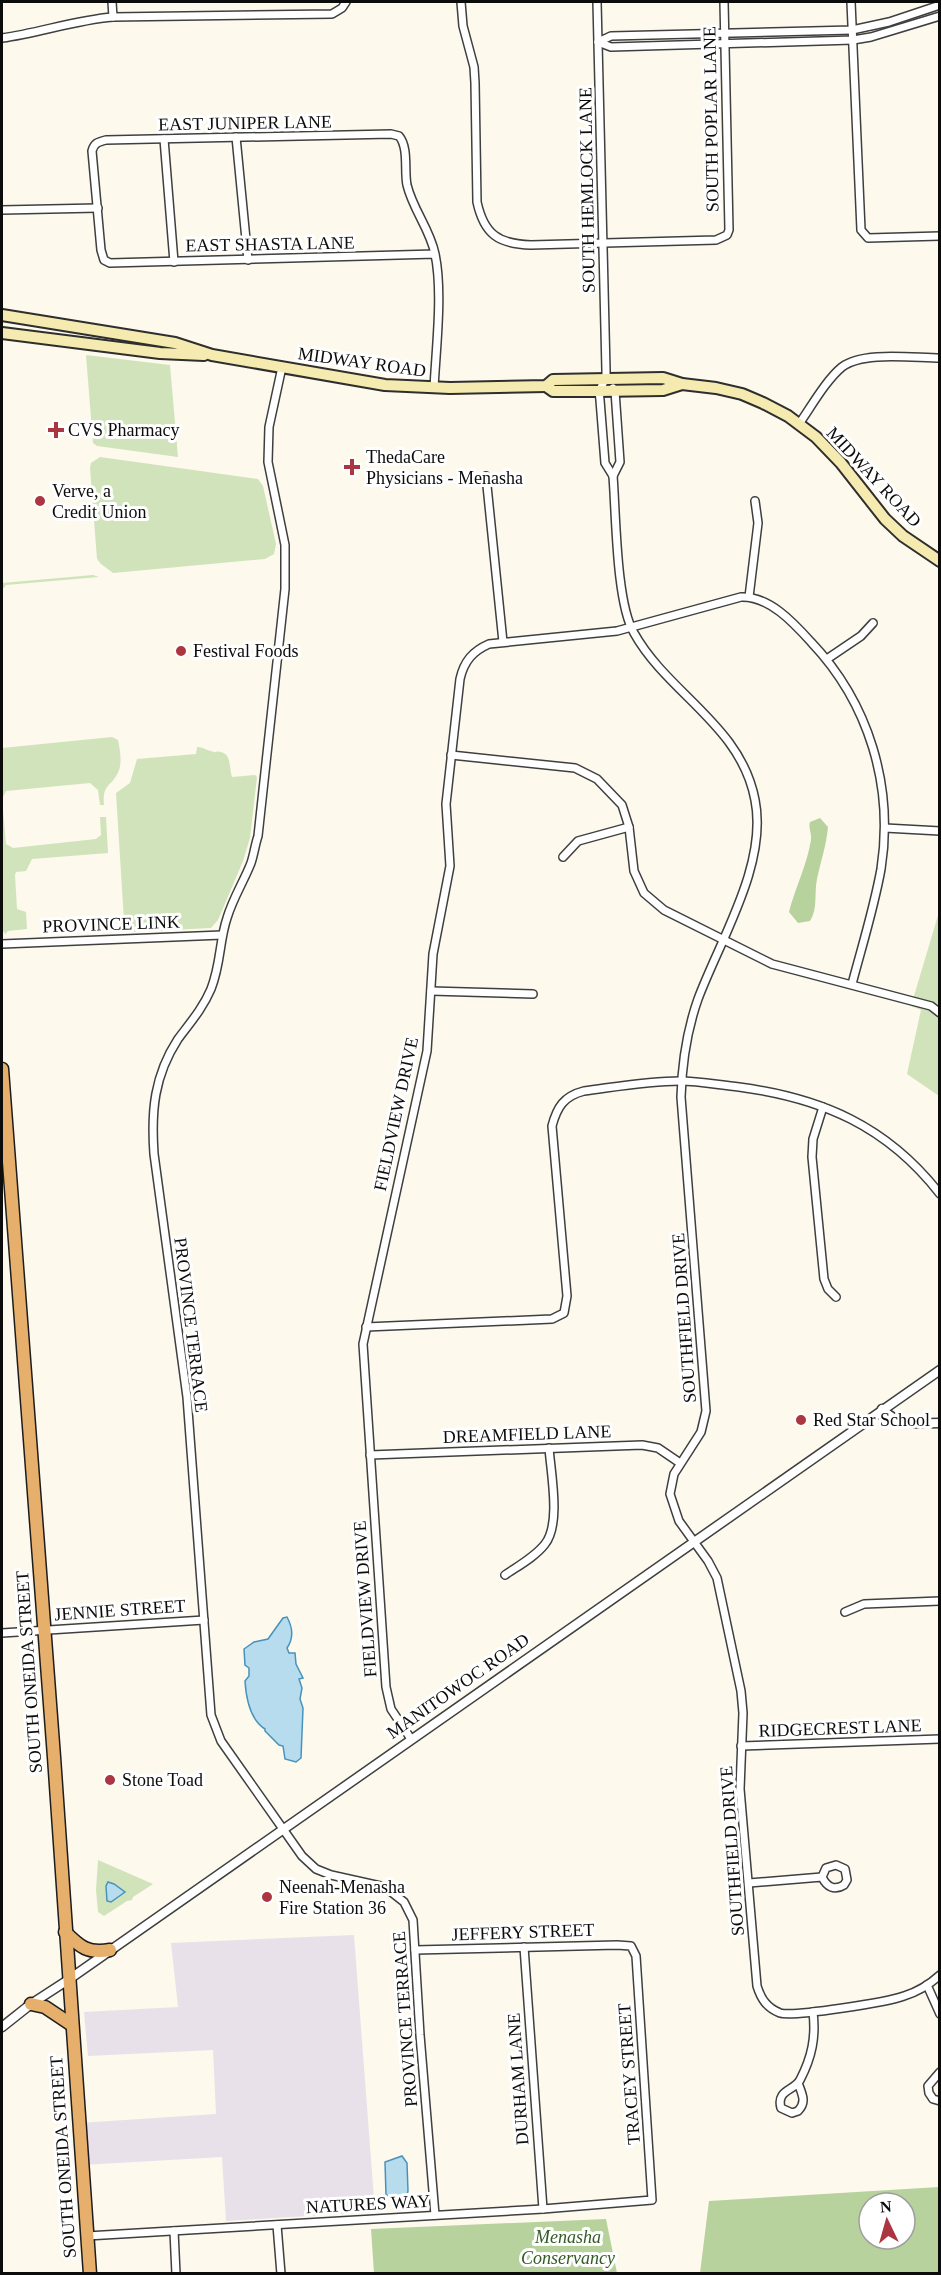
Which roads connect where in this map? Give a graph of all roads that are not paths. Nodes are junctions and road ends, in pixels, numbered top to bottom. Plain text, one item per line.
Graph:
1 (112, 2) edge
2 (462, 2) edge
3 (597, 2) edge
4 (724, 2) edge
5 (851, 2) edge
6 (344, 5) edge
7 (939, 6) edge
8 (113, 16) junction
9 (939, 16) edge
10 (852, 30) junction
11 (725, 34) junction
12 (2, 38) edge
13 (853, 40) junction
14 (598, 42) junction
15 (725, 45) junction
16 (236, 137) junction
17 (164, 139) junction
18 (98, 208) junction
19 (2, 210) edge
20 (939, 236) edge
21 (604, 242) junction
22 (435, 254) junction
23 (248, 260) junction
24 (174, 262) junction
25 (2, 315) edge
26 (2, 333) edge
27 (212, 355) junction
28 (939, 358) edge
29 (282, 367) junction
30 (606, 378) junction
31 (682, 384) junction
32 (546, 386) junction
33 (434, 388) junction
34 (599, 391) junction
35 (615, 391) junction
36 (799, 424) junction
37 (486, 476) dead end
38 (613, 476) junction
39 (755, 501) dead end
40 (939, 561) edge
41 (749, 597) junction
42 (873, 623) dead end
43 (631, 628) junction
44 (502, 642) junction
45 (827, 659) junction
46 (451, 755) junction
47 (629, 827) junction
48 (885, 828) junction
49 (939, 831) edge
50 (563, 857) dead end
51 (222, 935) junction
52 (722, 939) junction
53 (2, 944) edge
54 (852, 984) junction
55 (431, 991) junction
56 (533, 994) dead end
57 (939, 1013) edge
58 (2, 1069) edge
59 (682, 1081) junction
60 (823, 1107) junction
61 (939, 1194) edge
62 (836, 1297) dead end
63 (366, 1327) junction
64 (939, 1370) edge
65 (882, 1409) junction
66 (939, 1422) edge
67 (549, 1448) junction
68 (370, 1455) junction
69 (680, 1463) junction
70 (693, 1541) junction
71 (505, 1575) dead end
72 (939, 1601) edge
73 (845, 1612) dead end
74 (204, 1620) junction
75 (44, 1630) junction
76 (2, 1633) edge
77 (411, 1739) junction
78 (939, 1740) edge
79 (741, 1746) junction
80 (283, 1829) junction
81 (822, 1877) dead end
82 (749, 1883) junction
83 (65, 1932) junction
84 (631, 1946) joint
85 (524, 1947) junction
86 (110, 1950) junction
87 (415, 1950) junction
88 (939, 1975) edge
89 (68, 1980) junction
90 (927, 1986) junction
91 (31, 2004) junction
92 (813, 2012) junction
93 (939, 2014) edge
94 (72, 2025) junction
95 (2, 2027) edge
96 (939, 2072) edge
97 (798, 2083) dead end
98 (939, 2101) edge
99 (652, 2200) joint
100 (543, 2209) junction
101 (435, 2215) junction
102 (278, 2224) junction
103 (174, 2231) junction
104 (87, 2236) junction
105 (90, 2274) edge
106 (176, 2274) edge
107 (281, 2274) edge

1 - 8 street
2 - 21 street
3 - 14 street, SOUTH HEMLOCK LANE
4 - 11 street, SOUTH POPLAR LANE
5 - 10 street
6 - 8 street
7 - 10 street
8 - 12 street
9 - 13 street
10 - 11 street
10 - 13 street
11 - 14 street
11 - 15 street, SOUTH POPLAR LANE
13 - 15 street
13 - 20 street
14 - 15 street
14 - 21 street, SOUTH HEMLOCK LANE
15 - 21 street, SOUTH POPLAR LANE
16 - 17 street, EAST JUNIPER LANE
16 - 22 street, EAST JUNIPER LANE
16 - 23 street
17 - 18 street, EAST JUNIPER LANE
17 - 24 street
18 - 19 street
18 - 24 street, EAST SHASTA LANE
21 - 30 street, SOUTH HEMLOCK LANE
22 - 23 street, EAST SHASTA LANE
22 - 33 street
23 - 24 street, EAST SHASTA LANE
25 - 27 main road, MIDWAY ROAD
26 - 27 main road, MIDWAY ROAD
27 - 29 main road, MIDWAY ROAD
28 - 36 street
29 - 33 main road, MIDWAY ROAD
29 - 51 street, PROVINCE TERRACE
30 - 31 main road, MIDWAY ROAD
30 - 32 main road, MIDWAY ROAD
30 - 34 street
30 - 35 street
31 - 35 main road, MIDWAY ROAD
31 - 36 main road, MIDWAY ROAD
32 - 33 main road, MIDWAY ROAD
32 - 34 main road, MIDWAY ROAD
34 - 35 main road, MIDWAY ROAD
34 - 38 street, SOUTHFIELD DRIVE
35 - 38 street, SOUTHFIELD DRIVE
36 - 40 main road, MIDWAY ROAD
37 - 44 street
38 - 43 street, SOUTHFIELD DRIVE
39 - 41 street
41 - 43 street, FIELDVIEW DRIVE
41 - 45 street
42 - 45 street
43 - 44 street, FIELDVIEW DRIVE
43 - 52 street, SOUTHFIELD DRIVE
44 - 46 street, FIELDVIEW DRIVE
45 - 48 street
46 - 47 street
46 - 55 street, FIELDVIEW DRIVE
47 - 50 street
47 - 52 street
48 - 49 street
48 - 54 street
51 - 53 street, PROVINCE LINK
51 - 74 street, PROVINCE TERRACE
52 - 54 street
52 - 59 street, SOUTHFIELD DRIVE
54 - 57 street
55 - 56 street
55 - 63 street, FIELDVIEW DRIVE
58 - 75 highway, SOUTH ONEIDA STREET
59 - 60 street
59 - 63 street
59 - 69 street, SOUTHFIELD DRIVE
60 - 61 street
60 - 62 street
63 - 68 street, FIELDVIEW DRIVE
64 - 65 street, MANITOWOC ROAD
65 - 66 street
65 - 70 street, MANITOWOC ROAD
67 - 68 street, DREAMFIELD LANE
67 - 69 street, DREAMFIELD LANE
67 - 71 street
68 - 77 street, FIELDVIEW DRIVE
69 - 70 street, SOUTHFIELD DRIVE
70 - 77 street, MANITOWOC ROAD
70 - 79 street, SOUTHFIELD DRIVE
72 - 73 street
74 - 75 street, JENNIE STREET
74 - 80 street, PROVINCE TERRACE
75 - 76 street, JENNIE STREET
75 - 83 highway, SOUTH ONEIDA STREET
77 - 80 street, MANITOWOC ROAD
78 - 79 street, RIDGECREST LANE
79 - 82 street, SOUTHFIELD DRIVE
80 - 86 street, MANITOWOC ROAD
80 - 87 street, PROVINCE TERRACE
81 - 82 street
82 - 92 street, SOUTHFIELD DRIVE
83 - 86 highway
83 - 89 highway, SOUTH ONEIDA STREET
84 - 85 street, JEFFERY STREET
84 - 99 street, TRACEY STREET
85 - 87 street, JEFFERY STREET
85 - 100 street, DURHAM LANE
86 - 89 street, MANITOWOC ROAD
87 - 101 street, PROVINCE TERRACE
88 - 90 street, SOUTHFIELD DRIVE
89 - 91 street, MANITOWOC ROAD
89 - 94 highway, SOUTH ONEIDA STREET
90 - 92 street, SOUTHFIELD DRIVE
90 - 93 street
91 - 94 highway
91 - 95 street, MANITOWOC ROAD
92 - 97 street
94 - 104 highway, SOUTH ONEIDA STREET
96 - 98 street
99 - 100 street, NATURES WAY
100 - 101 street, NATURES WAY
101 - 102 street, NATURES WAY
102 - 103 street, NATURES WAY
102 - 107 street
103 - 104 street, NATURES WAY
103 - 106 street
104 - 105 highway, SOUTH ONEIDA STREET

